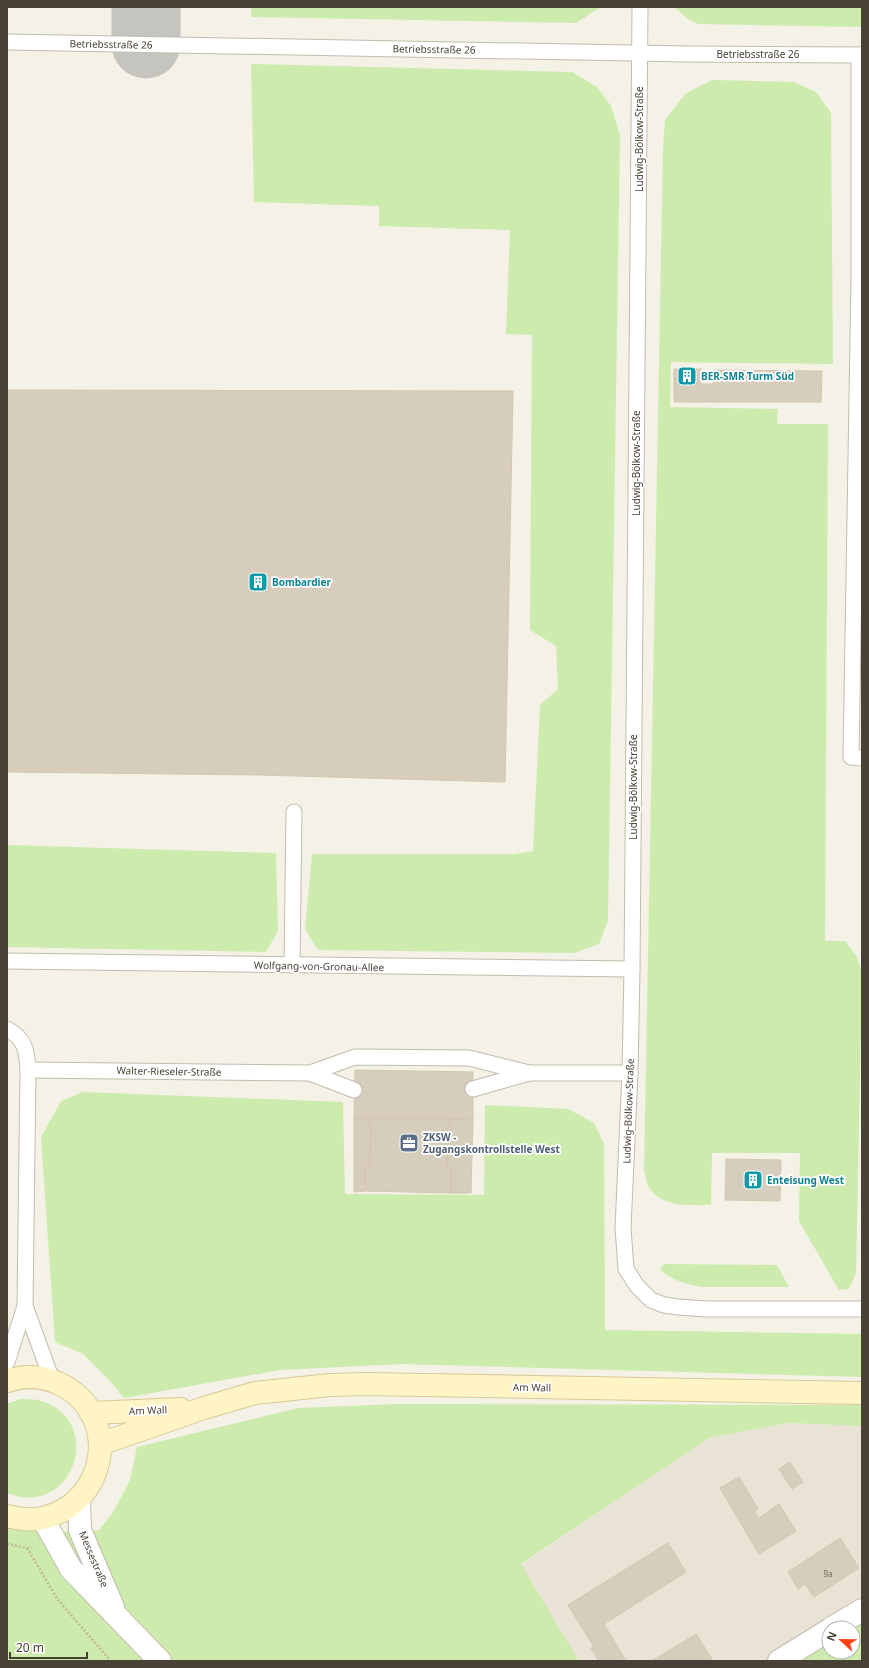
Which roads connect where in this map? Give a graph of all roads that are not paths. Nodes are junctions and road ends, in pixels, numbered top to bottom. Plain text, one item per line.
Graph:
1 (640, 7) edge
2 (7, 42) edge
3 (639, 53) junction
4 (860, 55) edge
5 (862, 758) edge
6 (294, 812) dead end
7 (7, 961) edge
8 (292, 965) junction
9 (632, 969) junction
10 (7, 1029) edge
11 (28, 1070) junction
12 (310, 1073) junction
13 (529, 1073) junction
14 (630, 1073) junction
15 (473, 1089) dead end
16 (354, 1090) dead end
17 (25, 1306) junction
18 (862, 1309) edge
19 (7, 1362) edge
20 (52, 1380) junction
21 (7, 1381) edge
22 (862, 1392) edge
23 (204, 1408) junction
24 (91, 1413) junction
25 (100, 1444) junction
26 (79, 1499) junction
27 (7, 1516) edge
28 (43, 1518) junction
29 (862, 1610) edge
30 (118, 1617) junction
31 (845, 1620) edge
32 (821, 1635) edge
33 (160, 1661) edge
34 (779, 1661) edge

1 - 3 lane, Ludwig-Bölkow-Straße
2 - 3 lane, Betriebsstraße 26
3 - 4 lane, Betriebsstraße 26
3 - 9 lane, Ludwig-Bölkow-Straße
4 - 5 lane
6 - 8 lane
7 - 8 lane, Wolfgang-von-Gronau-Allee
8 - 9 lane, Wolfgang-von-Gronau-Allee
9 - 14 lane, Ludwig-Bölkow-Straße
10 - 11 lane
11 - 12 lane, Walter-Rieseler-Straße
11 - 17 lane
12 - 13 lane, Walter-Rieseler-Straße
12 - 16 lane, Walter-Rieseler-Straße
13 - 14 lane, Walter-Rieseler-Straße
13 - 15 lane, Walter-Rieseler-Straße
14 - 18 lane, Ludwig-Bölkow-Straße
17 - 19 lane
17 - 20 lane
20 - 21 street
20 - 24 street
22 - 23 street, Am Wall
23 - 24 street, Am Wall
23 - 25 street, Am Wall
24 - 25 street
25 - 26 street
26 - 28 street
26 - 30 street, Messestraße
27 - 28 street
28 - 30 street, Messestraße
29 - 31 street
30 - 33 street, Messestraße
32 - 34 street

